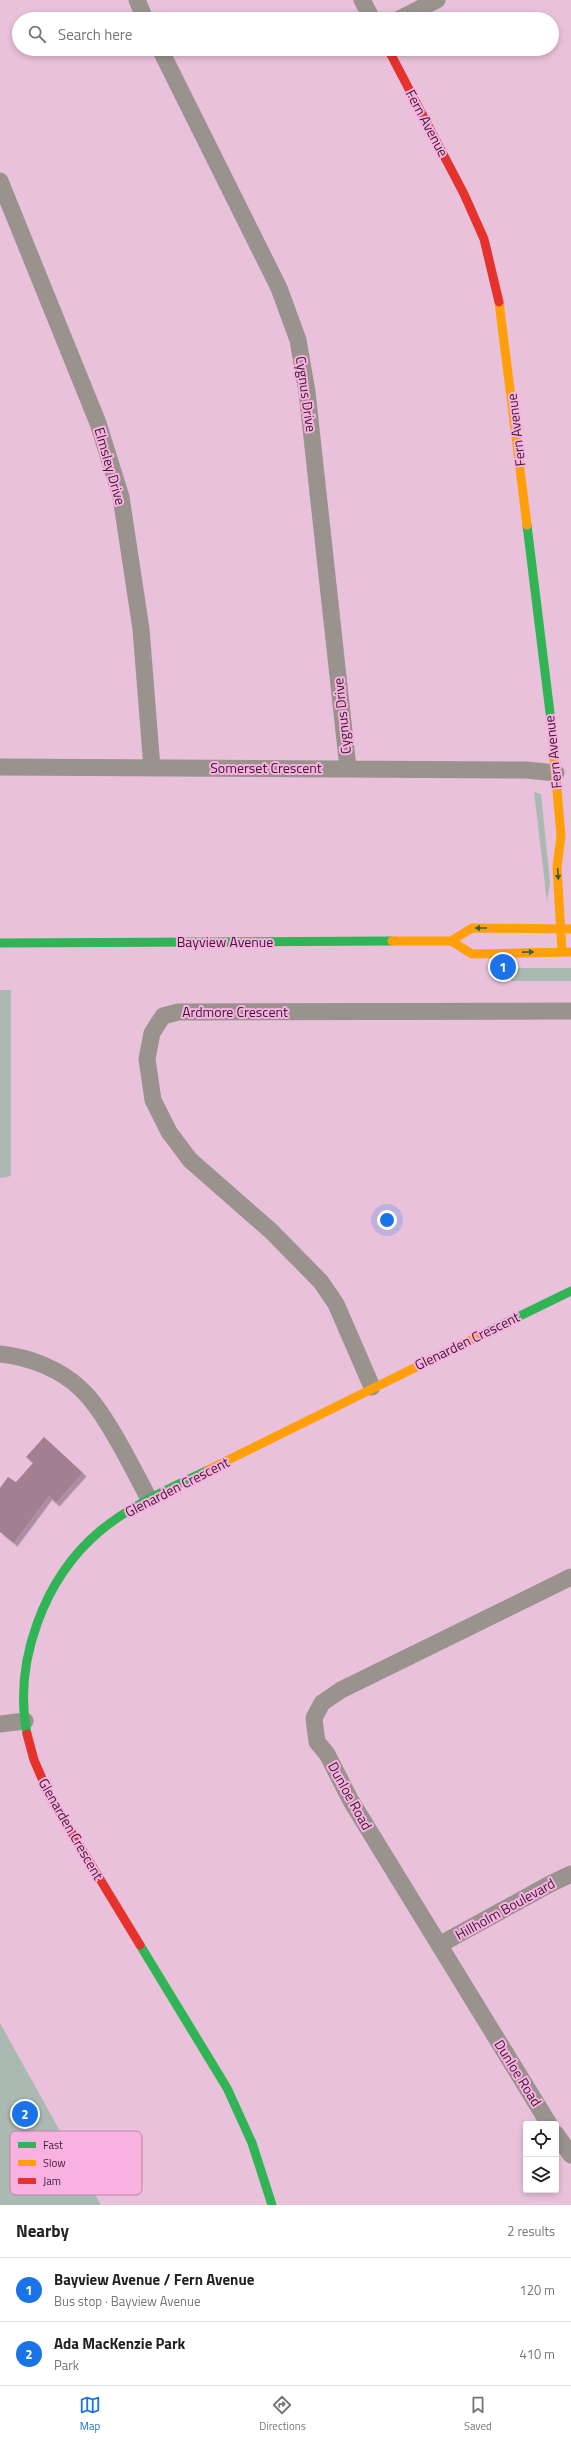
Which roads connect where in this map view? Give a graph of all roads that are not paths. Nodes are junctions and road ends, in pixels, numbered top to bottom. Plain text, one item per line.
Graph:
1 (137, 0) edge
2 (362, 0) edge
3 (437, 0) edge
4 (142, 12) edge
5 (368, 12) edge
6 (413, 12) edge
7 (163, 56) edge
8 (392, 56) edge
9 (0, 181) edge
10 (0, 766) edge
11 (152, 768) junction
12 (348, 768) junction
13 (556, 773) junction
14 (561, 836) junction
15 (571, 852) edge
16 (566, 929) edge
17 (451, 941) junction
18 (0, 943) edge
19 (567, 952) edge
20 (571, 1011) edge
21 (571, 1291) edge
22 (0, 1354) edge
23 (372, 1387) junction
24 (149, 1499) junction
25 (571, 1577) edge
26 (25, 1721) junction
27 (0, 1724) edge
28 (571, 1874) edge
29 (439, 1946) junction
30 (547, 2121) edge
31 (559, 2138) edge
32 (571, 2155) edge
33 (272, 2205) edge

1 - 4 street
2 - 5 street
3 - 6 street
7 - 12 street, Cygnus Drive
8 - 13 street, Fern Avenue
9 - 11 street, Elmsley Drive
10 - 11 street, Somerset Crescent
11 - 12 street, Somerset Crescent
12 - 13 street, Somerset Crescent
13 - 14 street, Fern Avenue
14 - 15 street, Fern Avenue
14 -> 16 street, Fern Avenue
16 -> 17 street
16 - 19 street, Fern Avenue
17 - 18 street, Bayview Avenue
17 -> 19 street
20 - 23 street, Ardmore Crescent
21 - 23 street, Glenarden Crescent
22 - 24 street
23 - 24 street, Glenarden Crescent
24 - 26 street, Glenarden Crescent
25 - 29 street, Dunloe Road
26 - 27 street
26 - 33 street, Glenarden Crescent
28 - 29 street, Hillholm Boulevard
29 - 30 street, Dunloe Road
31 - 32 street

